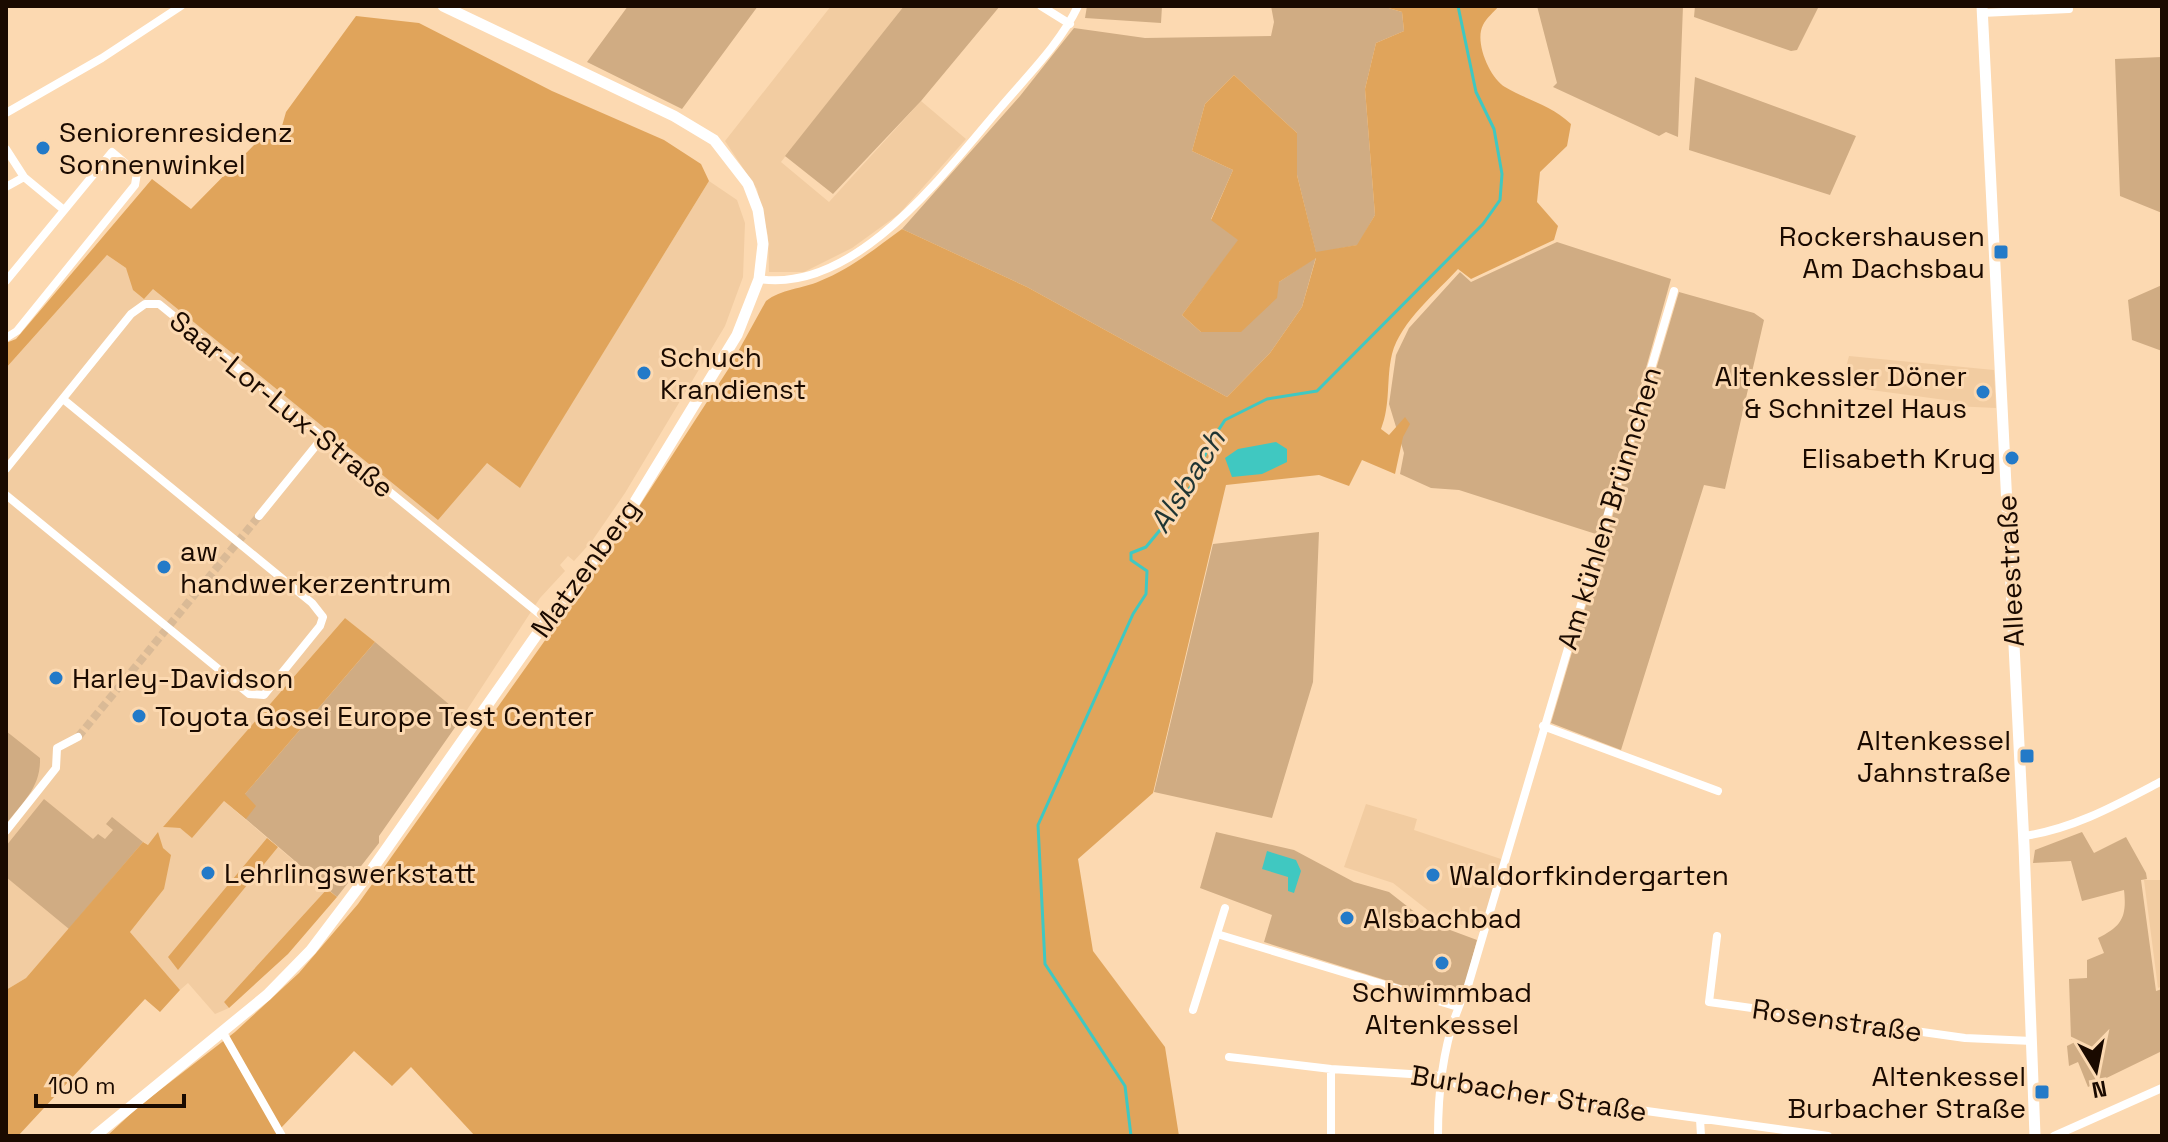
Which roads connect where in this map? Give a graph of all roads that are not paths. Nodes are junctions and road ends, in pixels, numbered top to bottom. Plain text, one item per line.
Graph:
1 (181, 6) edge
2 (443, 6) edge
3 (1041, 6) edge
4 (1078, 6) edge
5 (2069, 9) dead end
6 (1982, 10) edge
7 (1070, 24) junction
8 (6, 113) edge
9 (6, 149) edge
10 (24, 177) junction
11 (6, 187) edge
12 (64, 210) junction
13 (759, 279) junction
14 (6, 281) edge
15 (1674, 291) dead end
16 (6, 338) edge
17 (63, 399) junction
18 (323, 437) junction
19 (6, 469) edge
20 (6, 495) edge
21 (259, 516) tunnel mouth
22 (547, 620) junction
23 (1543, 726) junction
24 (78, 737) tunnel mouth
25 (2162, 781) edge
26 (1718, 791) dead end
27 (6, 831) edge
28 (2024, 836) junction
29 (1225, 908) dead end
30 (1217, 934) junction
31 (1717, 936) dead end
32 (1458, 1007) junction
33 (1193, 1010) dead end
34 (222, 1031) junction
35 (2032, 1041) junction
36 (1229, 1057) dead end
37 (1331, 1069) junction
38 (1442, 1076) junction
39 (2162, 1088) edge
40 (1700, 1119) junction
41 (1791, 1134) edge
42 (95, 1136) edge
43 (282, 1136) edge
44 (1331, 1136) edge
45 (1438, 1136) edge
46 (1701, 1136) edge
47 (1828, 1136) edge
48 (2035, 1136) edge
49 (2054, 1136) edge

1 - 8 street
2 - 13 street, Matzenberg
3 - 7 street
4 - 7 street
5 - 6 street
6 - 28 street, Alleestraße
7 - 13 street
9 - 10 street
10 - 11 street
10 - 12 street
12 - 14 street
12 - 16 street
13 - 22 street, Matzenberg
15 - 23 street, Am kühlen Brünnchen
17 - 18 street, Saar-Lor-Lux-Straße
17 - 19 street, Saar-Lor-Lux-Straße
17 - 20 street
18 - 21 street
18 - 22 street, Saar-Lor-Lux-Straße
22 - 34 street, Matzenberg
23 - 26 street
23 - 32 street, Am kühlen Brünnchen
24 - 27 street
25 - 28 street
28 - 35 street, Alleestraße
29 - 30 street
30 - 32 street
30 - 33 street
31 - 35 street, Rosenstraße
32 - 38 street, Am kühlen Brünnchen
34 - 42 street, Matzenberg
34 - 43 street
35 - 48 street, Alleestraße
36 - 37 street, Burbacher Straße
37 - 38 street, Burbacher Straße
37 - 44 street
38 - 40 street, Burbacher Straße
38 - 45 street, Am kühlen Brünnchen
39 - 49 street
40 - 41 street, Burbacher Straße
40 - 46 street
41 - 47 street, Burbacher Straße

